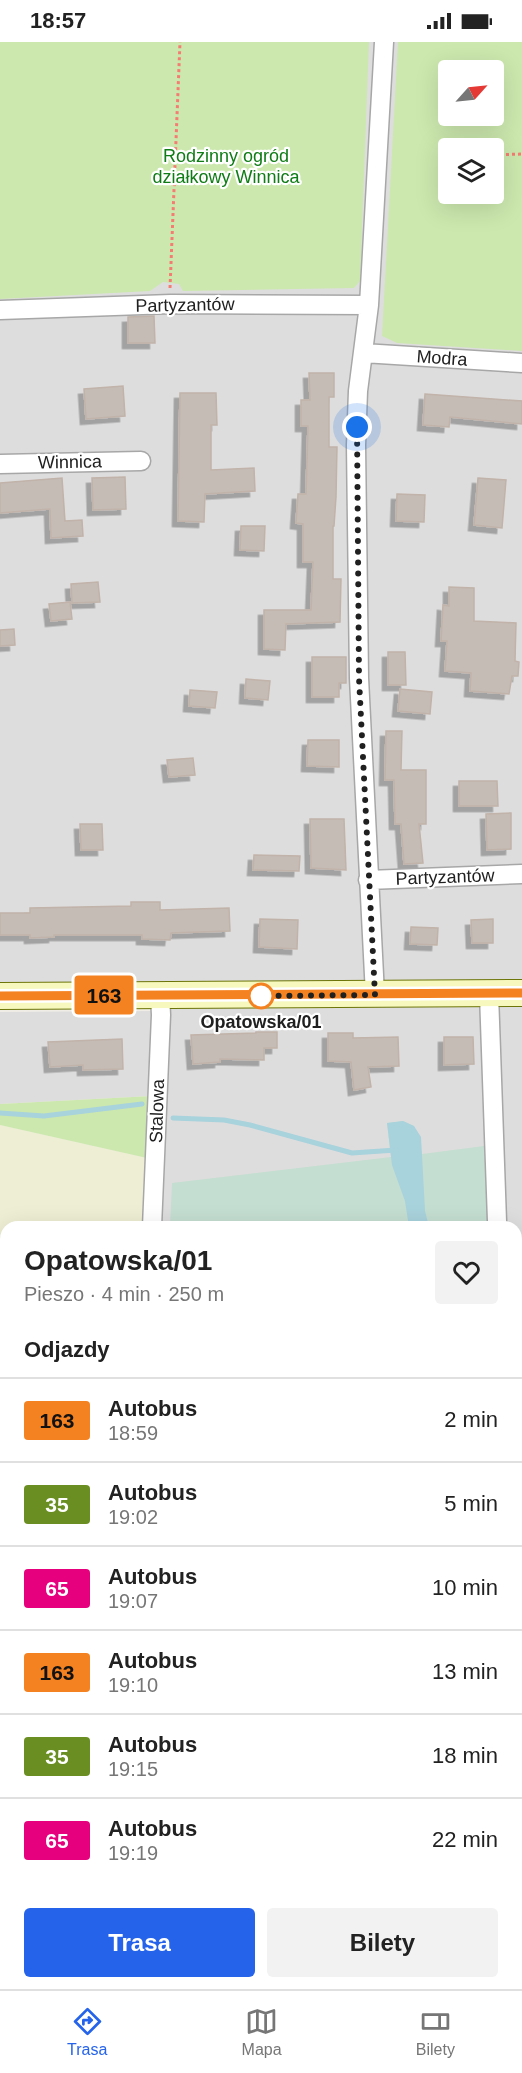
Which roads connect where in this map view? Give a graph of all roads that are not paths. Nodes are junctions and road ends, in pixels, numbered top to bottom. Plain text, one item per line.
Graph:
1 (384, 42) edge
2 (369, 305) junction
3 (0, 310) edge
4 (363, 353) junction
5 (522, 363) edge
6 (141, 461) dead end
7 (0, 464) edge
8 (522, 874) edge
9 (368, 880) junction
10 (522, 993) edge
11 (489, 994) junction
12 (160, 995) junction
13 (375, 995) junction
14 (0, 996) edge
15 (152, 1221) edge
16 (497, 1221) dead end

1 - 2 street
2 - 3 street, Partyzantów
2 - 4 street
4 - 5 street, Modra
4 - 9 street
6 - 7 street, Winnica
8 - 9 street, Partyzantów
9 - 13 street
10 - 11 street
11 - 13 street
11 - 16 street
12 - 13 street
12 - 14 street
12 - 15 street, Stalowa

